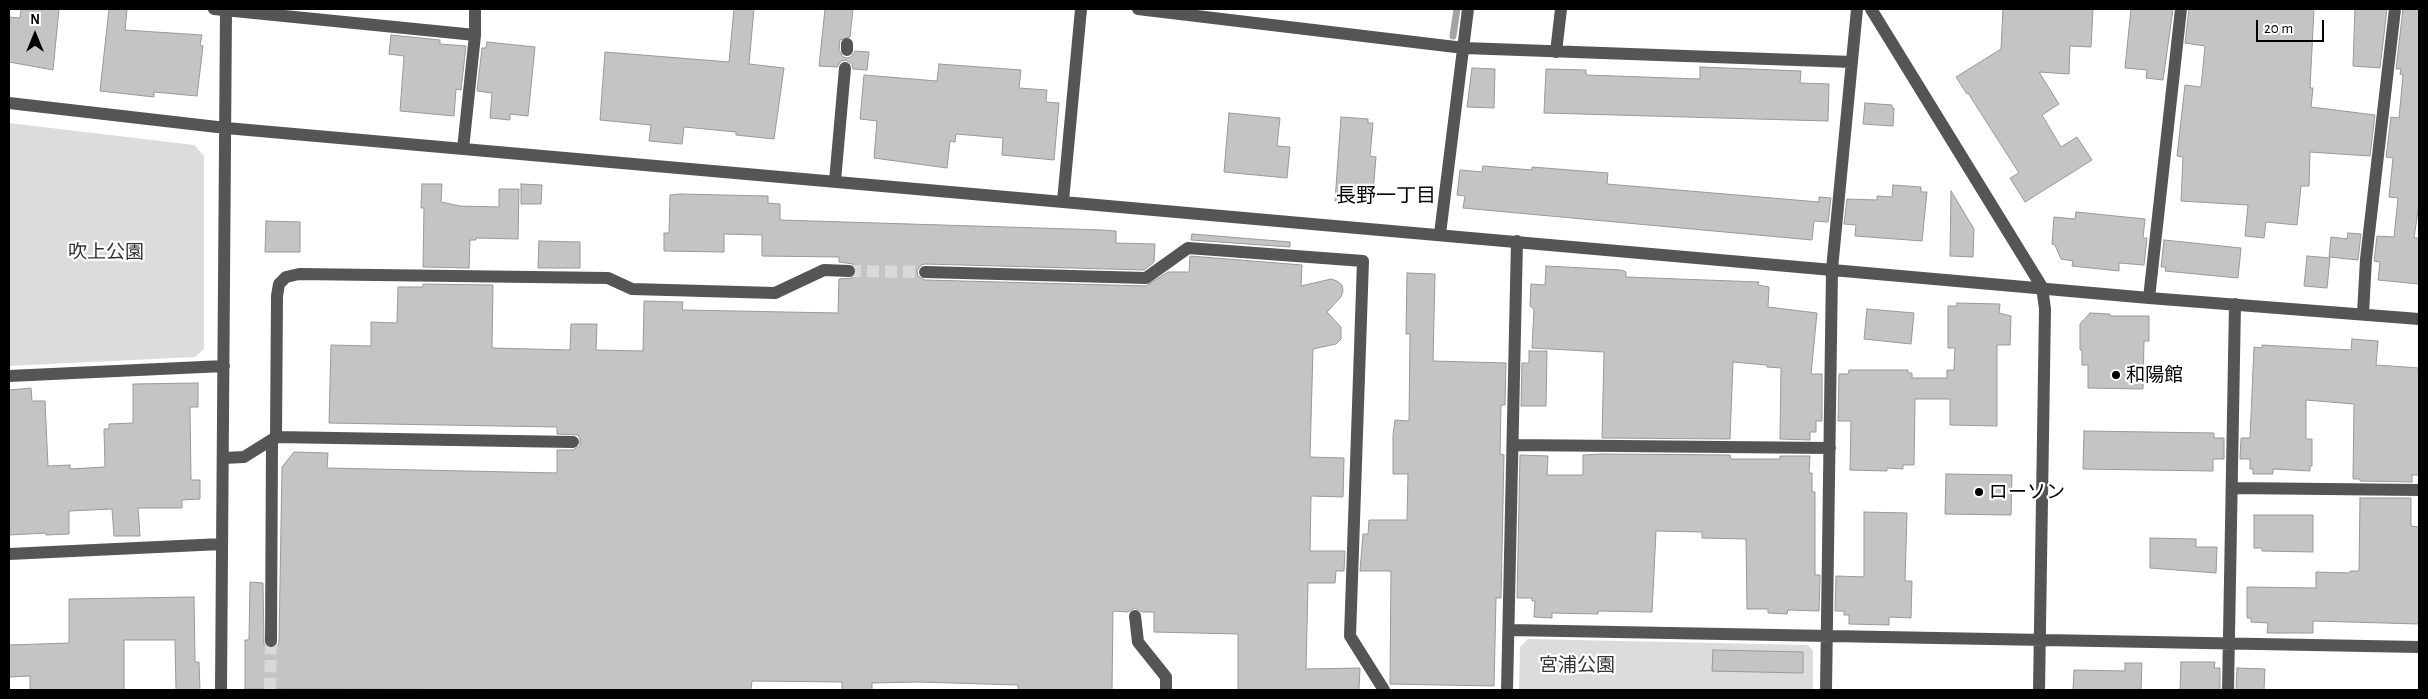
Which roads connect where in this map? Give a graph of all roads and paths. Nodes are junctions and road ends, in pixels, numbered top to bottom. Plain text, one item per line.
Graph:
1 (222, 9) edge
2 (475, 9) edge
3 (1081, 9) edge
4 (1138, 9) edge
5 (1468, 9) edge
6 (1561, 9) edge
7 (1857, 9) edge
8 (1871, 9) edge
9 (2181, 9) edge
10 (2395, 9) edge
11 (475, 35) junction
12 (1464, 48) junction
13 (1556, 52) junction
14 (1852, 62) junction
15 (845, 68) dead end
16 (9, 103) edge
17 (226, 128) junction
18 (463, 149) junction
19 (835, 182) junction
20 (1063, 201) junction
21 (1440, 234) junction
22 (1517, 241) junction
23 (1832, 269) junction
24 (849, 271) tunnel mouth
25 (925, 272) tunnel mouth
26 (2042, 287) junction
27 (2149, 298) junction
28 (2235, 304) junction
29 (2363, 314) junction
30 (2419, 318) edge
31 (224, 366) junction
32 (9, 376) edge
33 (274, 439) junction
34 (573, 442) dead end
35 (1513, 445) junction
36 (1830, 448) junction
37 (223, 458) junction
38 (2232, 488) junction
39 (2419, 490) edge
40 (222, 544) junction
41 (9, 554) edge
42 (1135, 616) dead end
43 (1509, 630) junction
44 (1827, 635) junction
45 (2039, 638) junction
46 (271, 640) tunnel mouth
47 (2229, 642) junction
48 (2419, 647) edge
49 (221, 690) edge
50 (1166, 690) edge
51 (1384, 690) edge
52 (1507, 690) edge
53 (1826, 690) edge
54 (2038, 690) edge
55 (2228, 690) edge

1 - 11 street
1 - 17 street
2 - 11 street
3 - 20 street
4 - 12 street
5 - 12 street
6 - 13 street
7 - 14 street
8 - 26 street
9 - 27 street
10 - 29 street
11 - 18 street
12 - 13 street
12 - 21 street
13 - 14 street
14 - 23 street
15 - 19 street
16 - 17 street
17 - 18 street
17 - 31 street
18 - 19 street
19 - 20 street
20 - 21 street
21 - 22 street
22 - 23 street
22 - 35 street
23 - 26 street
23 - 36 street
24 - 33 street
25 - 51 street
26 - 27 street
26 - 45 street
27 - 28 street
28 - 29 street
28 - 38 street
29 - 30 street
31 - 32 street
31 - 37 street
33 - 34 street
33 - 37 street
33 - 46 street
35 - 36 street
35 - 43 street
36 - 44 street
37 - 40 street
38 - 39 street
38 - 47 street
40 - 41 street
40 - 49 street
42 - 50 street
43 - 44 street
43 - 52 street
44 - 45 street
44 - 53 street
45 - 47 street
45 - 54 street
47 - 48 street
47 - 55 street

